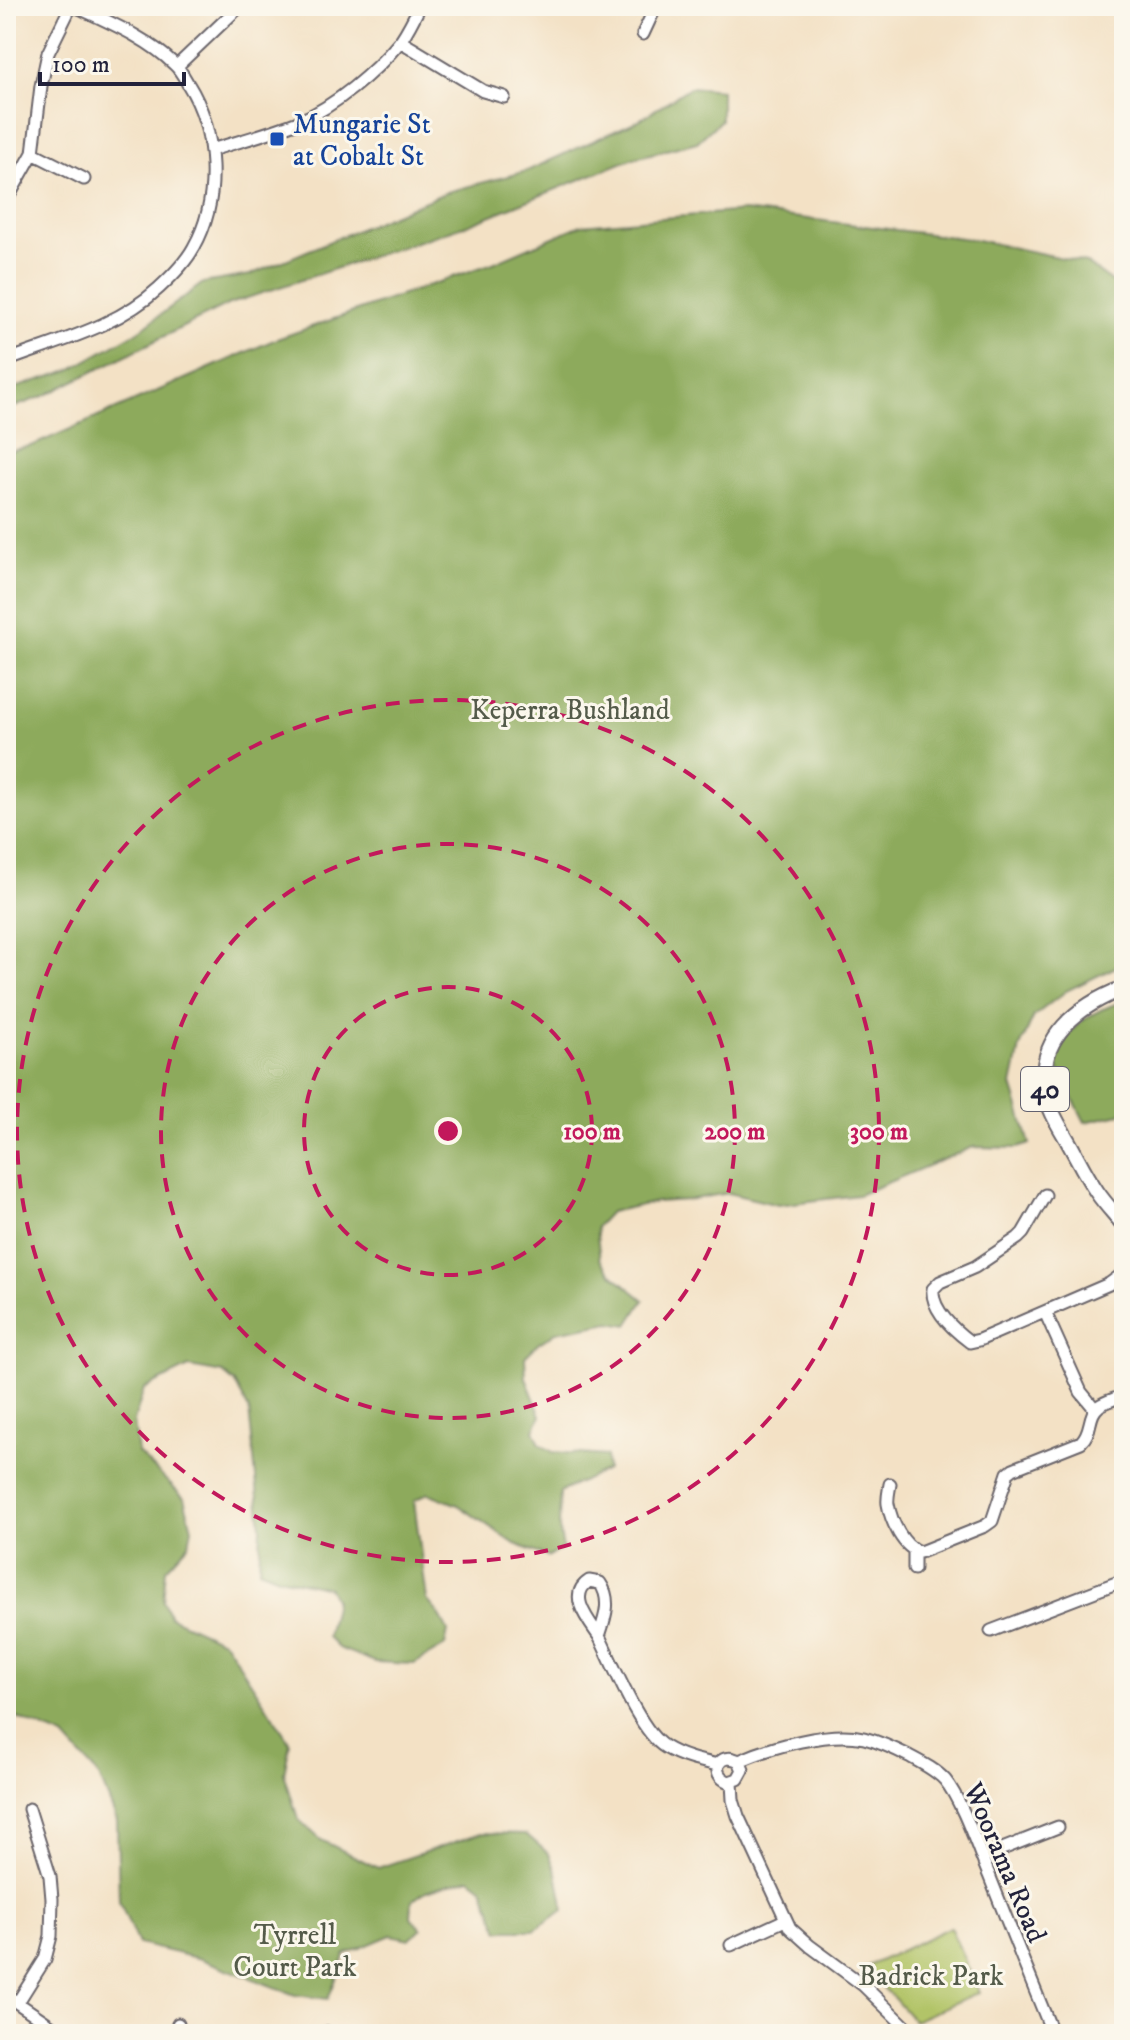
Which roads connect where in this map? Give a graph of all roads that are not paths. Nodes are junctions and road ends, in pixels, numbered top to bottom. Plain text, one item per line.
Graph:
1 (73, 6) edge
2 (240, 6) edge
3 (420, 6) edge
4 (656, 6) edge
5 (643, 34) dead end
6 (400, 41) junction
7 (177, 66) junction
8 (504, 97) dead end
9 (211, 150) junction
10 (33, 153) junction
11 (84, 179) dead end
12 (6, 201) edge
13 (6, 361) edge
14 (1124, 988) edge
15 (1045, 1195) dead end
16 (1120, 1219) edge
17 (1124, 1273) edge
18 (1045, 1312) junction
19 (1124, 1395) edge
20 (1095, 1409) junction
21 (890, 1484) dead end
22 (914, 1551) junction
23 (914, 1569) dead end
24 (1124, 1580) edge
25 (991, 1631) dead end
26 (599, 1636) dead end
27 (739, 1761) junction
28 (718, 1765) junction
29 (732, 1782) junction
30 (29, 1809) dead end
31 (1058, 1827) dead end
32 (982, 1857) junction
33 (785, 1920) junction
34 (731, 1945) dead end
35 (6, 1995) edge
36 (18, 2002) junction
37 (63, 2034) edge
38 (913, 2034) edge
39 (1053, 2034) edge

1 - 7 street
1 - 10 street
2 - 7 street
3 - 6 street
4 - 5 street
6 - 8 street
6 - 9 street
7 - 9 street
9 - 13 street
10 - 11 street
10 - 12 street
14 - 16 main road, 40
15 - 18 street
17 - 18 street
18 - 20 street
19 - 20 street
20 - 22 street
21 - 22 street
22 - 23 street
24 - 25 street
26 - 28 street
27 - 28 street, Woorama Road
27 - 29 street
27 - 32 street, Woorama Road
28 - 29 street
29 - 33 street
30 - 36 street
31 - 32 street
32 - 39 street, Woorama Road
33 - 34 street
33 - 38 street
35 - 36 street
36 - 37 street

